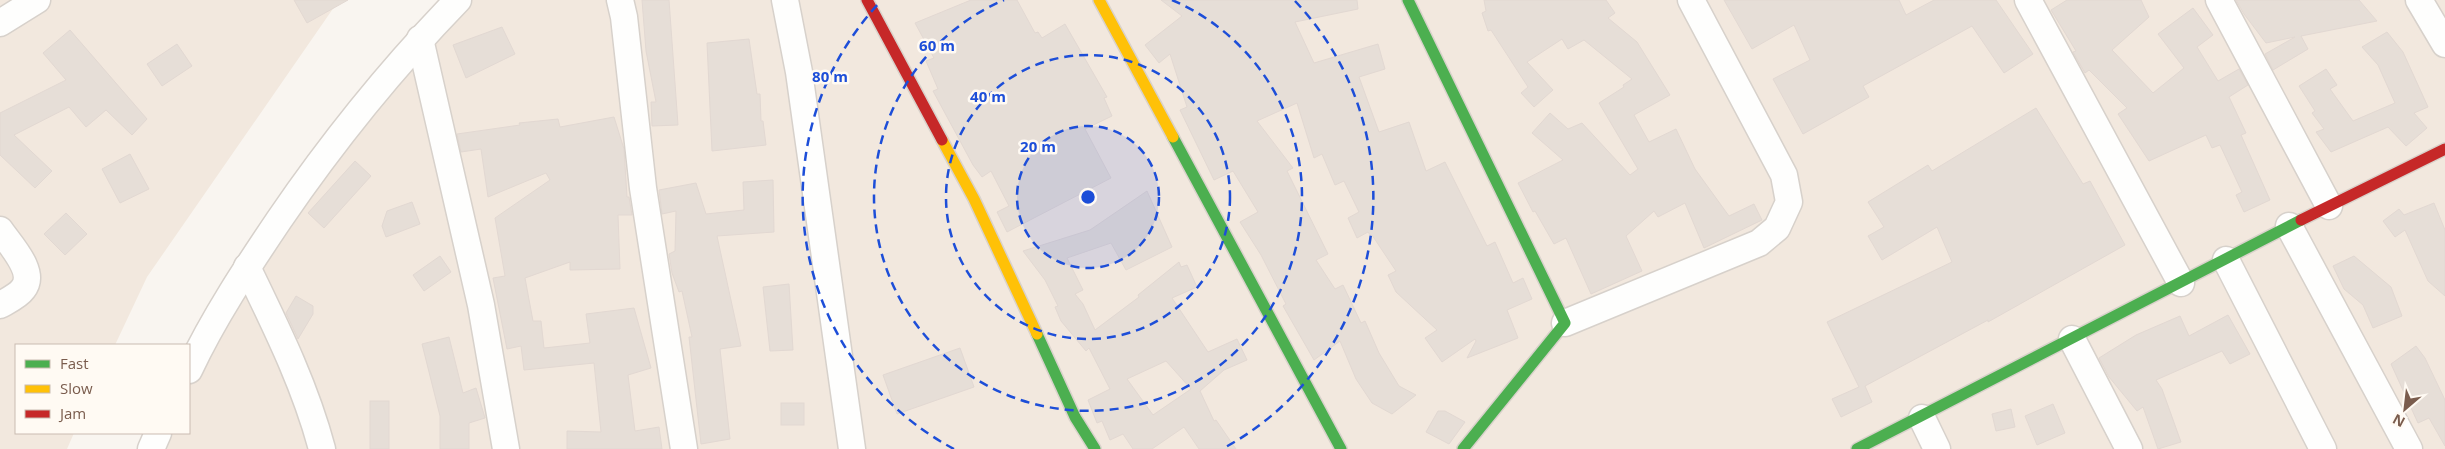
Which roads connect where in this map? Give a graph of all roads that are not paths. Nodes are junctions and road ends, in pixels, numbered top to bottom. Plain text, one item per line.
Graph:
1 (36, 0) edge
2 (458, 0) edge
3 (620, 0) edge
4 (786, 0) edge
5 (867, 0) edge
6 (1099, 0) edge
7 (1408, 0) edge
8 (1691, 0) edge
9 (2028, 0) edge
10 (2219, 0) edge
11 (2419, 0) edge
12 (0, 23) edge
13 (420, 38) junction
14 (2445, 44) edge
15 (2445, 149) edge
16 (2329, 206) junction
17 (2289, 226) junction
18 (0, 230) edge
19 (2226, 260) junction
20 (247, 267) junction
21 (2181, 283) junction
22 (0, 305) edge
23 (1564, 323) junction
24 (2072, 339) junction
25 (190, 368) edge
26 (1922, 418) junction
27 (158, 434) edge
28 (151, 449) edge
29 (322, 449) edge
30 (506, 449) edge
31 (684, 449) edge
32 (852, 449) edge
33 (1095, 449) edge
34 (1342, 449) edge
35 (1463, 449) edge
36 (1857, 449) edge
37 (1937, 449) edge
38 (2129, 449) edge
39 (2323, 449) edge
40 (2409, 449) edge

1 - 12 street
2 - 13 street
3 - 31 street
4 - 32 street
5 - 33 street
6 - 34 street
7 - 23 street
8 - 23 street
9 - 21 street
10 - 16 street
11 - 14 street
13 - 20 street
13 - 30 street
15 - 16 street
16 - 17 street
17 - 19 street
17 - 40 street
18 - 22 street
19 - 21 street
19 - 39 street
20 - 25 street
20 - 29 street
21 - 24 street
23 - 35 street
24 - 26 street
24 - 38 street
26 - 36 street
26 - 37 street
27 - 28 street

